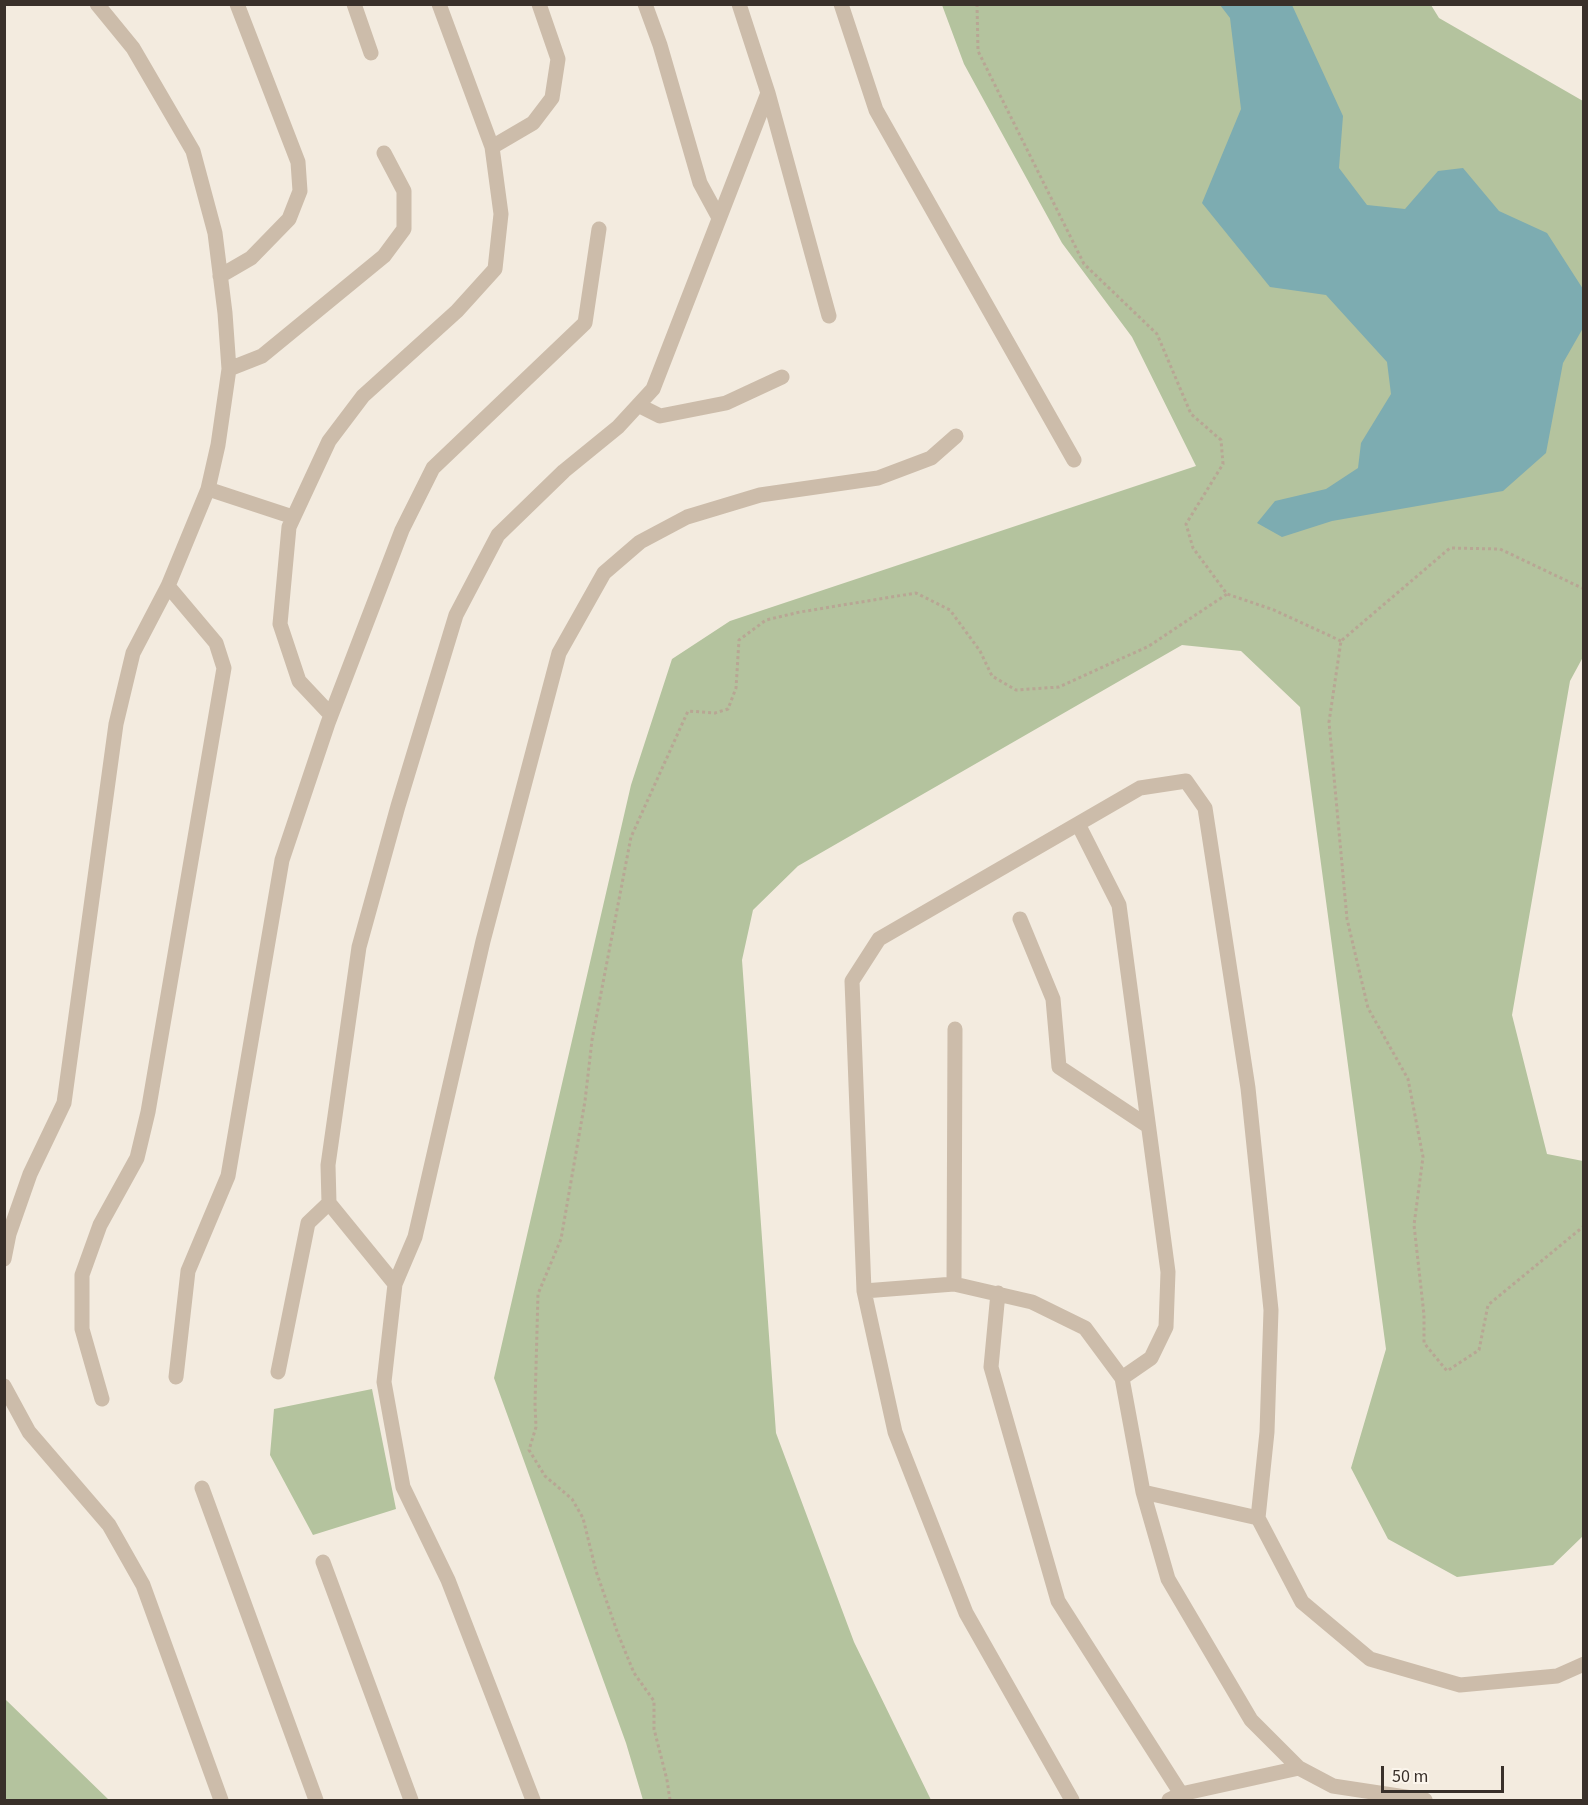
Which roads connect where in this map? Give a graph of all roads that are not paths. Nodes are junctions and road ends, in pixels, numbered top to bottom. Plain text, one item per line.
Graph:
1 (97, 4) edge
2 (237, 4) edge
3 (354, 4) edge
4 (439, 4) edge
5 (539, 4) edge
6 (645, 4) edge
7 (739, 4) edge
8 (841, 4) edge
9 (371, 53) dead end
10 (768, 93) junction
11 (492, 147) junction
12 (384, 153) dead end
13 (719, 218) junction
14 (599, 228) dead end
15 (220, 276) junction
16 (829, 316) dead end
17 (229, 369) junction
18 (782, 377) dead end
19 (638, 405) junction
20 (956, 435) dead end
21 (1074, 460) dead end
22 (208, 489) junction
23 (293, 517) junction
24 (168, 586) junction
25 (331, 715) junction
26 (1078, 824) junction
27 (1020, 920) dead end
28 (955, 1029) dead end
29 (1148, 1126) junction
30 (329, 1203) junction
31 (4, 1259) edge
32 (395, 1284) junction
33 (954, 1284) junction
34 (864, 1291) junction
35 (998, 1293) junction
36 (278, 1372) dead end
37 (176, 1377) dead end
38 (1122, 1378) junction
39 (4, 1386) edge
40 (102, 1399) dead end
41 (202, 1488) dead end
42 (1143, 1492) junction
43 (1258, 1518) junction
44 (323, 1562) dead end
45 (1584, 1664) edge
46 (1299, 1768) junction
47 (1334, 1793) edge
48 (1178, 1798) edge
49 (221, 1800) edge
50 (316, 1800) edge
51 (411, 1800) edge
52 (533, 1800) edge
53 (1072, 1800) edge
54 (1425, 1800) edge

1 - 15 street
2 - 15 street
3 - 9 street
4 - 11 street
5 - 11 street
6 - 13 street
7 - 10 street
8 - 21 street
10 - 13 street
10 - 16 street
11 - 23 street
12 - 17 street
13 - 19 street
14 - 25 street
15 - 17 street
17 - 22 street
18 - 19 street
19 - 30 street
20 - 32 street
22 - 23 street
22 - 24 street
23 - 25 street
24 - 31 street
24 - 40 street
25 - 37 street
26 - 29 street
26 - 34 street
26 - 43 street
27 - 29 street
28 - 33 street
29 - 38 street
30 - 32 street
30 - 36 street
32 - 52 street
33 - 34 street
33 - 35 street
34 - 53 street
35 - 38 street
35 - 48 street
38 - 42 street
39 - 49 street
41 - 50 street
42 - 43 street
42 - 46 street
43 - 45 street
44 - 51 street
46 - 47 street
46 - 48 street
47 - 54 street

